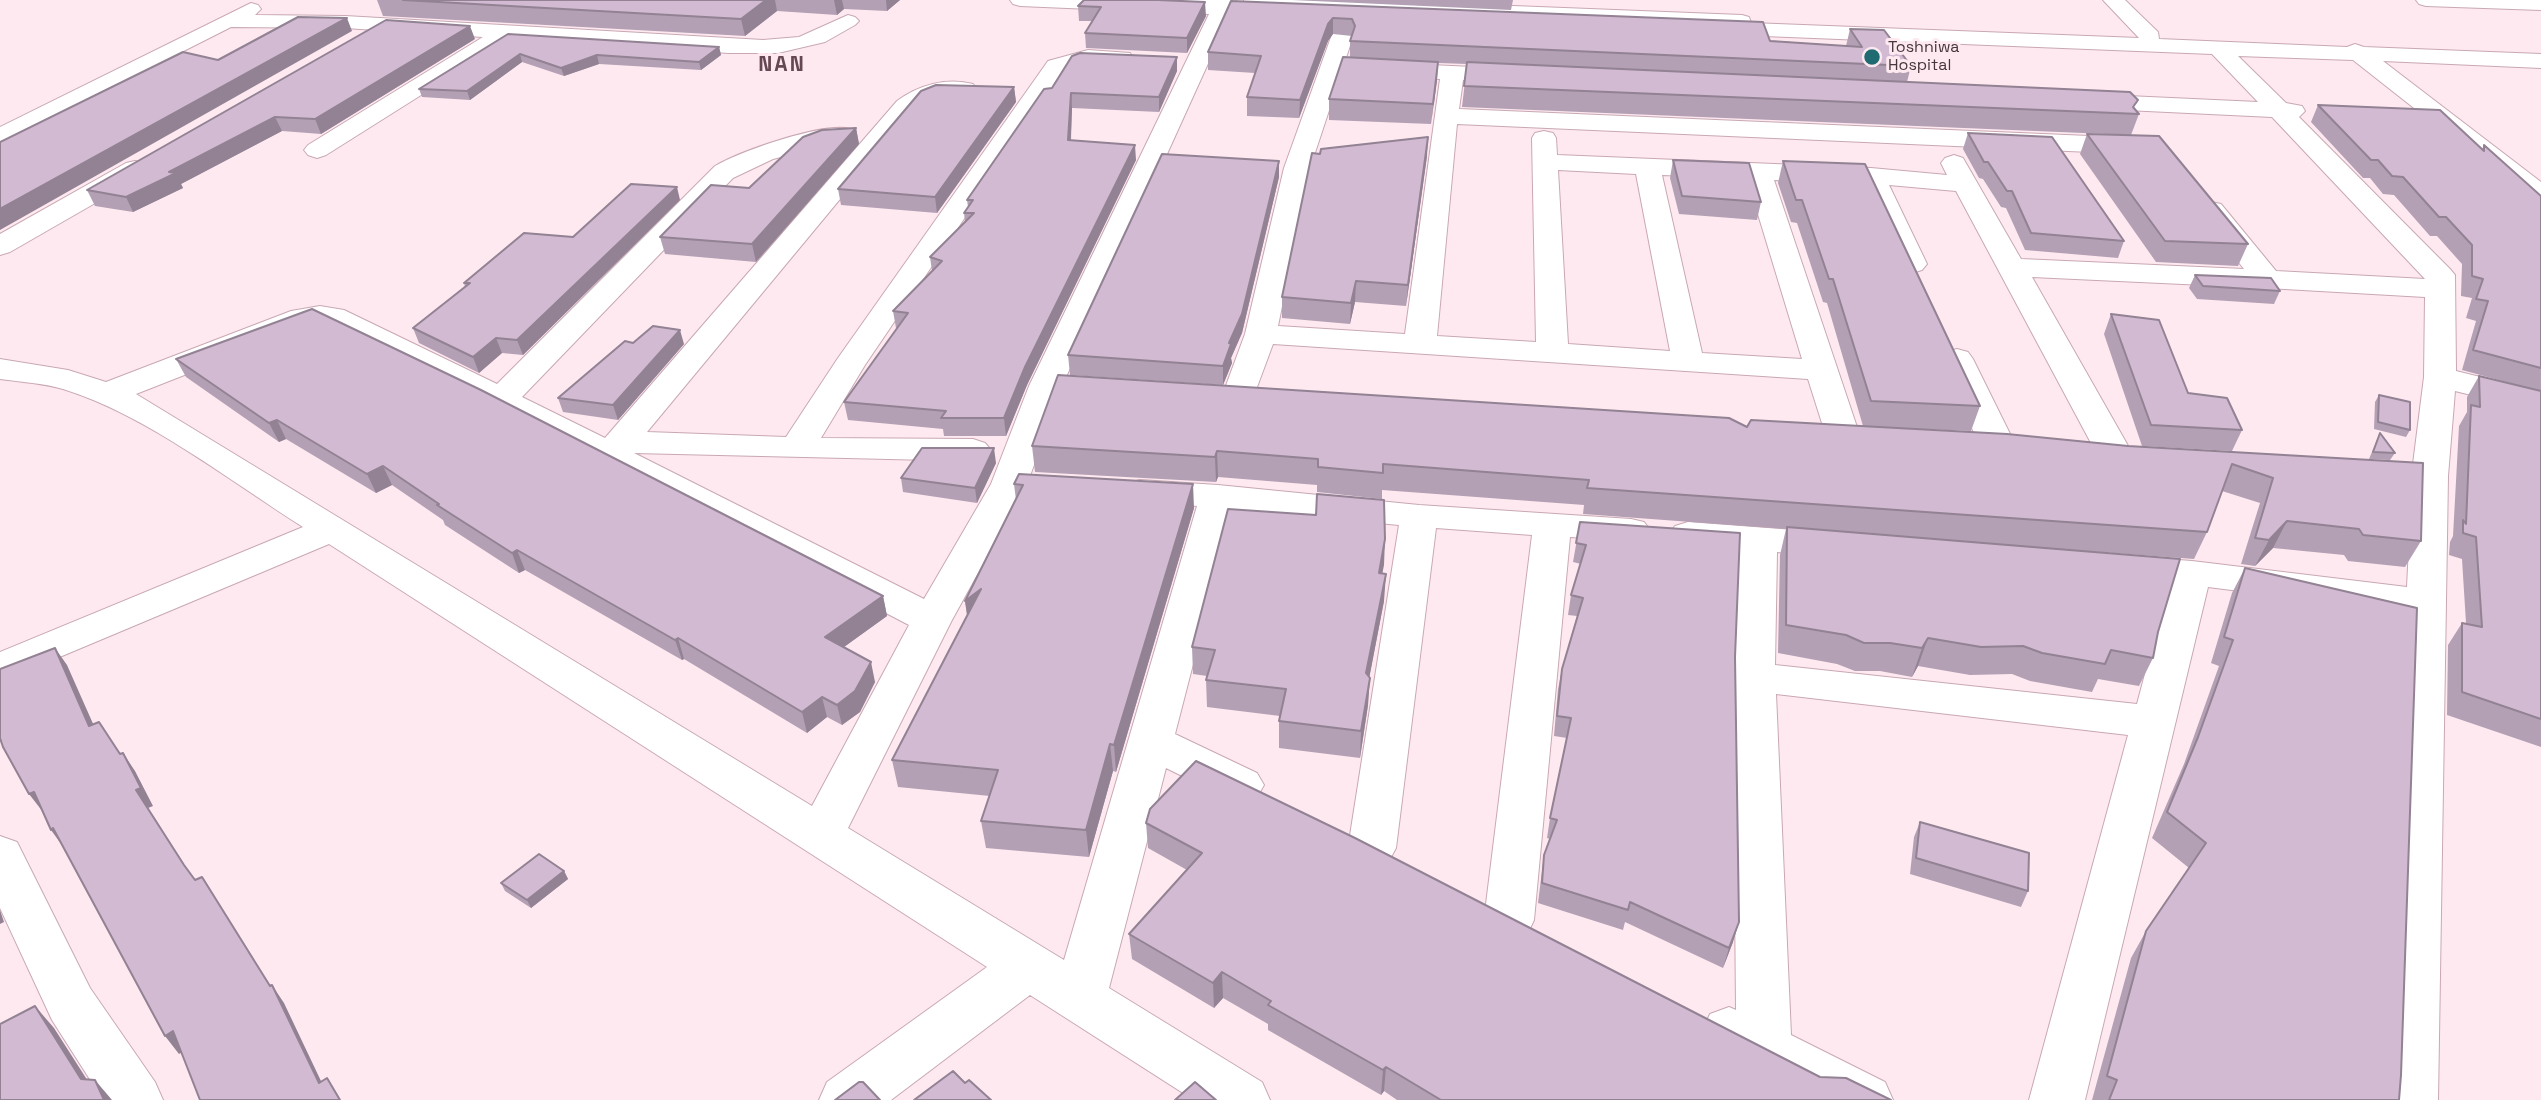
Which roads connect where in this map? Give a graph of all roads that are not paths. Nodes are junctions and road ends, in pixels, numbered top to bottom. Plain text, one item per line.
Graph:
1 (269, 0) edge
2 (1020, 0) edge
3 (2113, 0) edge
4 (2426, 0) edge
5 (1220, 3) edge
6 (2541, 4) edge
7 (1533, 6) edge
8 (1351, 9) junction
9 (1668, 9) edge
10 (228, 21) junction
11 (848, 21) dead end
12 (1764, 26) junction
13 (508, 31) junction
14 (2150, 37) junction
15 (2218, 49) junction
16 (2354, 50) junction
17 (1772, 53) edge
18 (2541, 60) edge
19 (1173, 62) junction
20 (1334, 67) junction
21 (1452, 73) junction
22 (1534, 76) edge
23 (983, 90) edge
24 (2059, 100) edge
25 (2114, 103) junction
26 (2279, 110) junction
27 (2320, 112) edge
28 (1446, 116) junction
29 (2401, 116) edge
30 (2442, 118) junction
31 (1544, 121) junction
32 (886, 132) junction
33 (1940, 136) junction
34 (0, 137) edge
35 (2055, 141) junction
36 (317, 150) dead end
37 (157, 156) edge
38 (1545, 162) junction
39 (1647, 165) junction
40 (1758, 172) junction
41 (2078, 174) edge
42 (1871, 176) junction
43 (1965, 184) junction
44 (2192, 187) edge
45 (2537, 188) edge
46 (0, 246) edge
47 (2011, 267) junction
48 (2266, 279) junction
49 (1923, 286) edge
50 (2440, 289) junction
51 (1261, 334) junction
52 (1946, 336) edge
53 (1420, 344) junction
54 (1552, 353) junction
55 (1688, 361) junction
56 (0, 369) edge
57 (1823, 370) junction
58 (2440, 377) junction
59 (1046, 386) junction
60 (1141, 393) edge
61 (106, 394) junction
62 (501, 399) junction
63 (1238, 399) edge
64 (2541, 402) edge
65 (1843, 439) edge
66 (1959, 444) edge
67 (797, 448) junction
68 (615, 449) junction
69 (2077, 454) edge
70 (1015, 467) junction
71 (2335, 470) edge
72 (2430, 476) junction
73 (1051, 486) edge
74 (1106, 489) edge
75 (1218, 496) junction
76 (1419, 516) junction
77 (1552, 525) junction
78 (331, 528) junction
79 (1758, 539) junction
80 (1866, 548) edge
81 (2083, 565) edge
82 (2192, 573) junction
83 (2425, 602) junction
84 (932, 620) junction
85 (0, 668) edge
86 (1754, 677) junction
87 (2154, 722) junction
88 (1152, 742) junction
89 (1286, 807) edge
90 (820, 835) junction
91 (1371, 848) edge
92 (0, 855) edge
93 (1464, 896) edge
94 (1029, 966) junction
95 (1080, 998) junction
96 (1691, 1012) edge
97 (1764, 1049) junction
98 (135, 1100) edge
99 (847, 1100) edge
100 (1242, 1100) edge
101 (1865, 1100) edge
102 (2057, 1100) edge
103 (2410, 1100) edge

1 - 10 street
2 - 5 street
3 - 14 street
4 - 6 street
5 - 8 street
5 - 19 street
7 - 8 street
7 - 9 street
8 - 12 street
8 - 20 street
9 - 12 street
10 - 13 street
10 - 34 street
11 - 13 street
12 - 14 street
12 - 15 street
12 - 17 street
13 - 36 street
14 - 16 street
15 - 16 street
15 - 26 street
16 - 18 street
16 - 30 street
19 - 59 street
19 - 67 street
20 - 21 street
20 - 51 street
21 - 22 street
21 - 28 street
23 - 32 street
24 - 25 street
25 - 26 street
25 - 35 street
26 - 27 street
26 - 50 street
28 - 31 street
28 - 53 street
29 - 30 street
30 - 45 street
31 - 33 street
31 - 38 street
32 - 62 street
32 - 68 street
33 - 35 street
33 - 43 street
35 - 41 street
37 - 46 street
38 - 39 street
38 - 54 street
39 - 40 street
39 - 55 street
40 - 42 street
40 - 57 street
42 - 43 street
42 - 49 street
43 - 47 street
44 - 48 street
47 - 48 street
47 - 69 street
48 - 50 street
50 - 58 street
51 - 53 street
51 - 63 street
52 - 66 street
53 - 54 street
54 - 55 street
55 - 57 street
56 - 61 street
57 - 65 street
58 - 64 street
58 - 72 street
59 - 60 street
59 - 70 street
61 - 62 street
61 - 78 street
62 - 68 street
67 - 68 street
67 - 70 street
68 - 84 street
70 - 73 street
70 - 84 street
71 - 72 street
72 - 83 street
74 - 75 street
75 - 76 street
75 - 88 street
76 - 77 street
76 - 91 street
77 - 79 street
77 - 93 street
78 - 85 street
78 - 90 street
79 - 80 street
79 - 86 street
81 - 82 street
82 - 83 street
82 - 87 street
83 - 103 street
84 - 90 street
86 - 87 street
86 - 97 street
87 - 102 street
88 - 89 street
88 - 95 street
90 - 94 street
92 - 98 street
94 - 95 street
94 - 99 street
95 - 100 street
96 - 97 street
97 - 101 street

